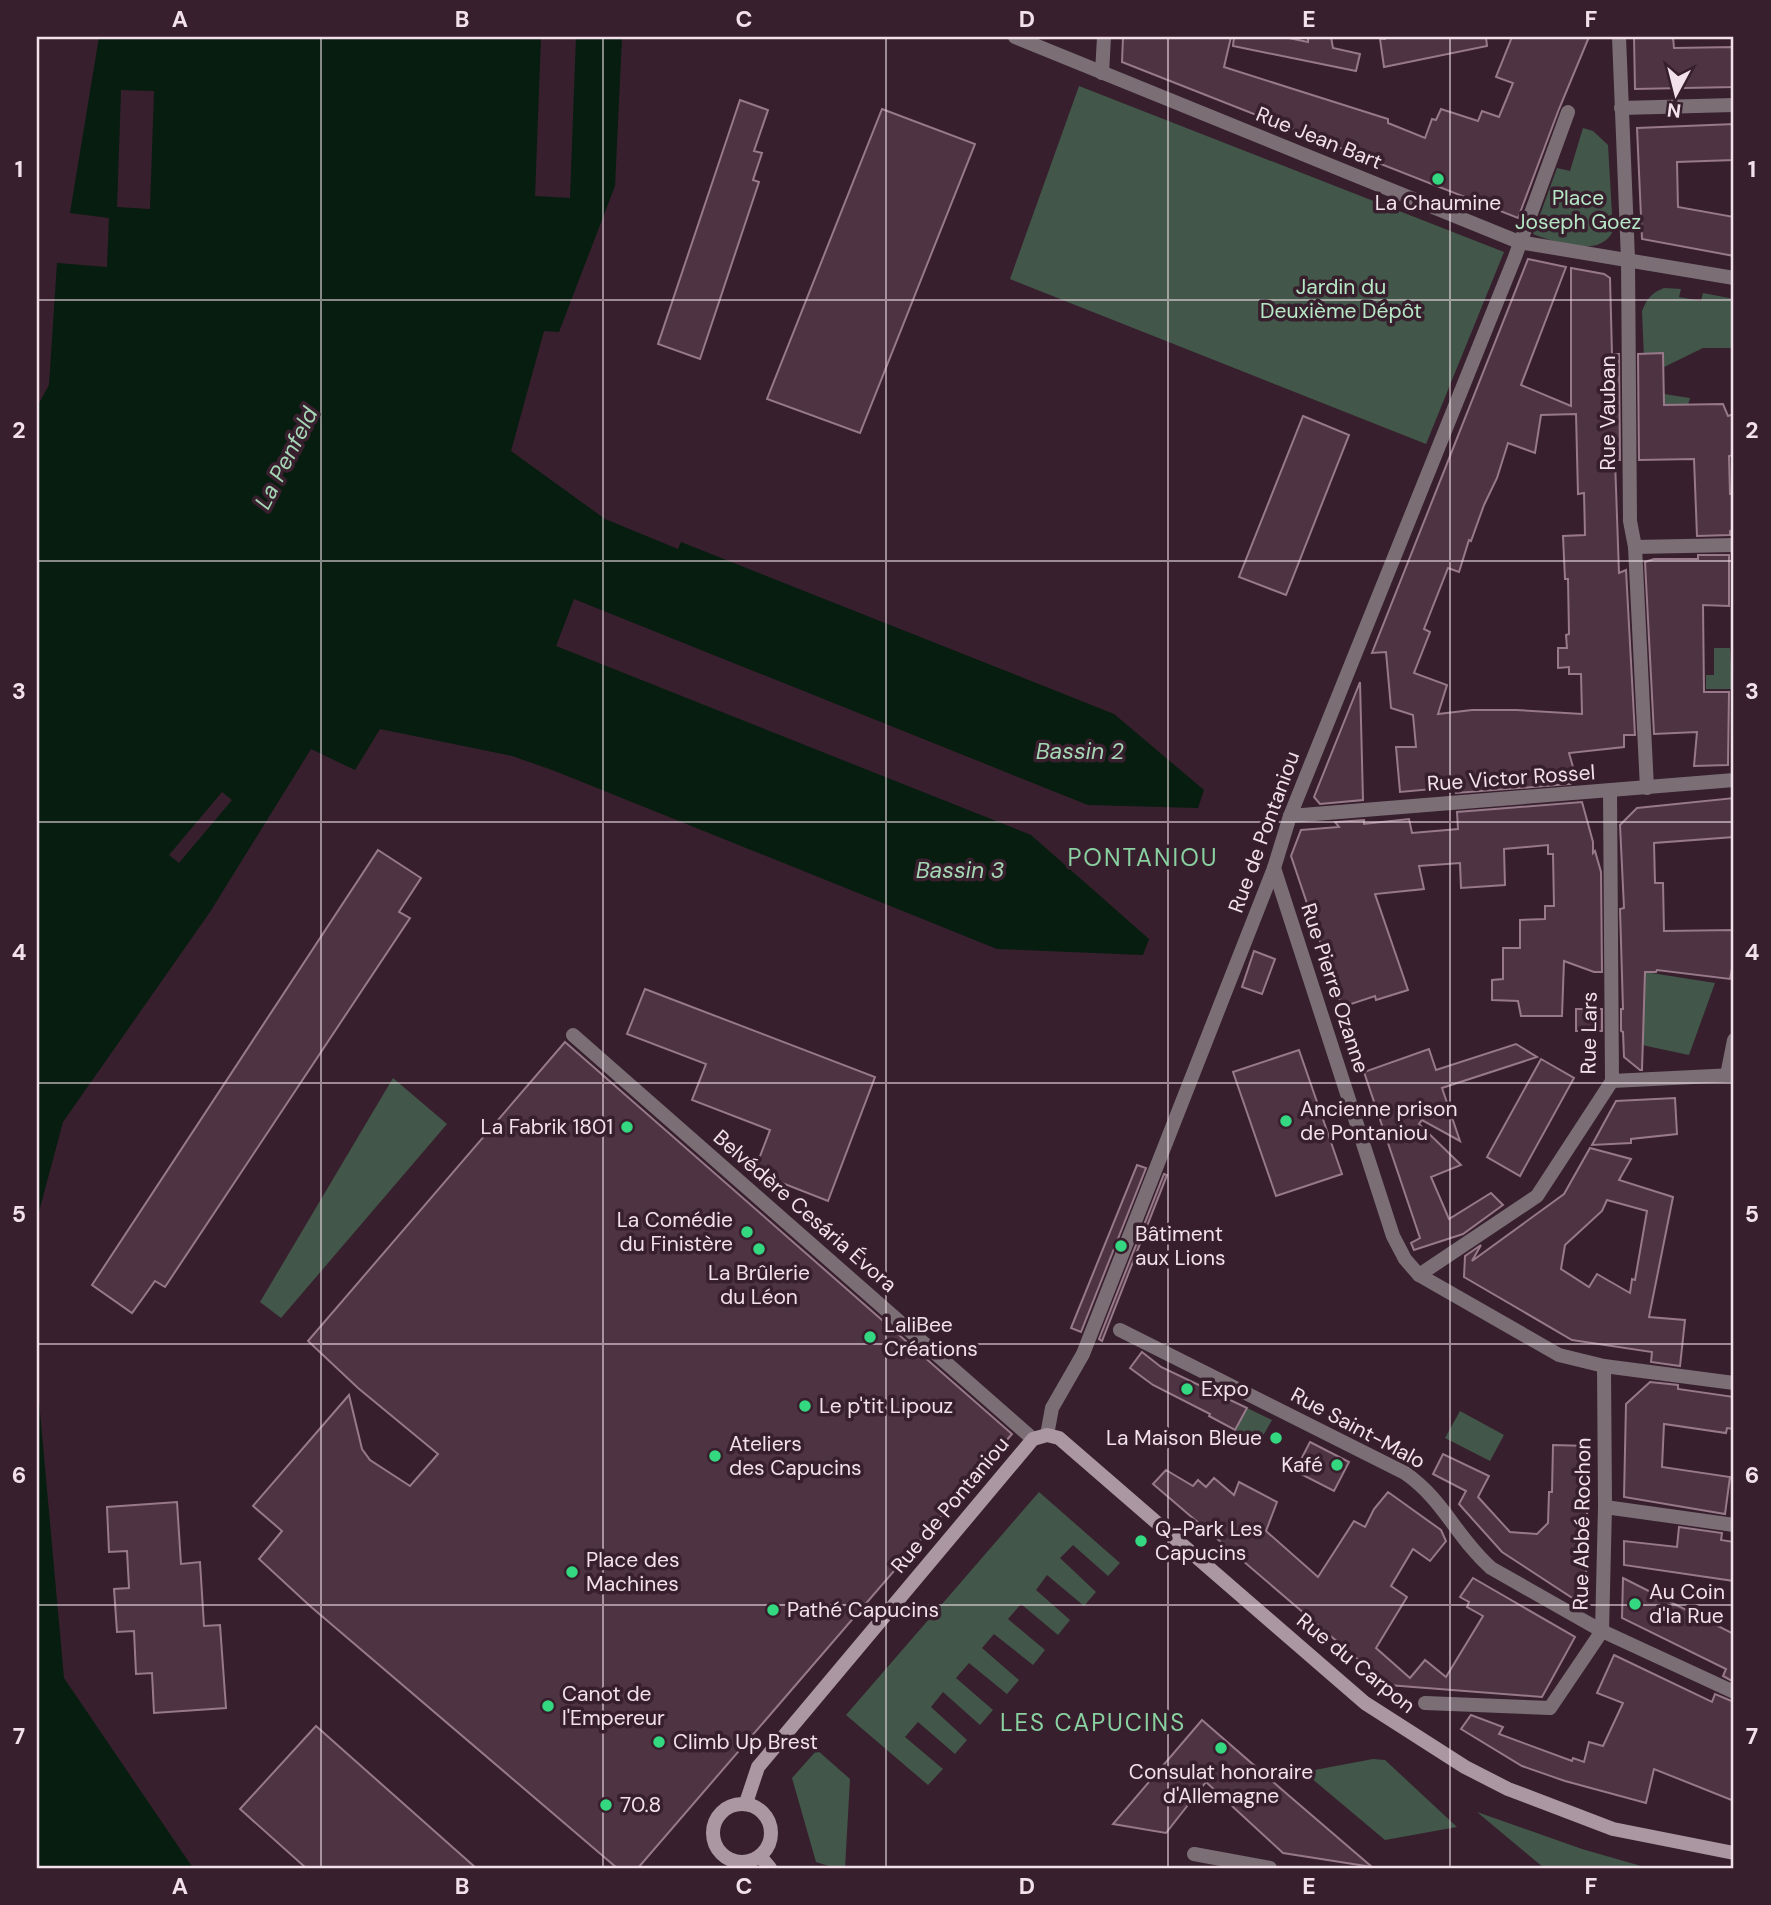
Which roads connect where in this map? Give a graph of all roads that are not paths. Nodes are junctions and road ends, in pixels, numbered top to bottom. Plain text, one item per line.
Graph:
1 (1015, 37) edge
2 (1104, 37) edge
3 (1619, 37) edge
4 (1102, 73) junction
5 (1734, 105) edge
6 (1621, 108) junction
7 (1568, 111) dead end
8 (1519, 242) junction
9 (1628, 259) junction
10 (1734, 278) edge
11 (1734, 545) edge
12 (1635, 547) junction
13 (1734, 779) edge
14 (1647, 788) junction
15 (1610, 791) junction
16 (1290, 816) junction
17 (1274, 868) junction
18 (573, 1035) dead end
19 (1734, 1040) edge
20 (1731, 1075) edge
21 (1612, 1081) junction
22 (1419, 1275) junction
23 (1121, 1330) dead end
24 (1604, 1366) junction
25 (1734, 1383) edge
26 (1040, 1436) junction
27 (1605, 1507) junction
28 (1734, 1525) edge
29 (1602, 1630) junction
30 (1734, 1692) edge
31 (1424, 1703) dead end
32 (746, 1804) junction
33 (1734, 1853) edge
34 (1194, 1854) dead end
35 (761, 1856) junction
36 (770, 1868) edge
37 (1270, 1868) edge

1 - 4 street, Rue Jean Bart
2 - 4 street
3 - 6 street, Rue Vauban
4 - 8 street, Rue Jean Bart
5 - 6 street
6 - 9 street, Rue Vauban
7 - 8 street
8 - 9 street
8 - 16 street, Rue de Pontaniou
9 - 10 street
9 - 12 street, Rue Vauban
11 - 12 street
12 - 14 street, Rue Vauban
13 - 14 street, Rue Victor Rossel
14 - 15 street, Rue Victor Rossel
15 - 16 street, Rue Victor Rossel
15 - 21 street, Rue Lars
16 - 17 street, Rue de Pontaniou
17 - 22 street, Rue Pierre Ozanne
17 - 26 street, Rue de Pontaniou
18 - 26 street, Belvédère Cesária Évora
19 - 20 street
20 - 21 street
21 - 22 street, Rue Lars
22 - 24 street
23 - 29 street, Rue Saint-Malo
24 - 25 street
24 - 27 street, Rue Abbé Rochon
26 - 32 street, Rue de Pontaniou
26 - 33 street, Rue du Carpon
27 - 28 street
27 - 29 street, Rue Abbé Rochon
29 - 30 street, Rue Saint-Malo
29 - 31 street, Rue Abbé Rochon
32 - 35 street
32 - 35 street
34 - 37 street
35 - 36 street

